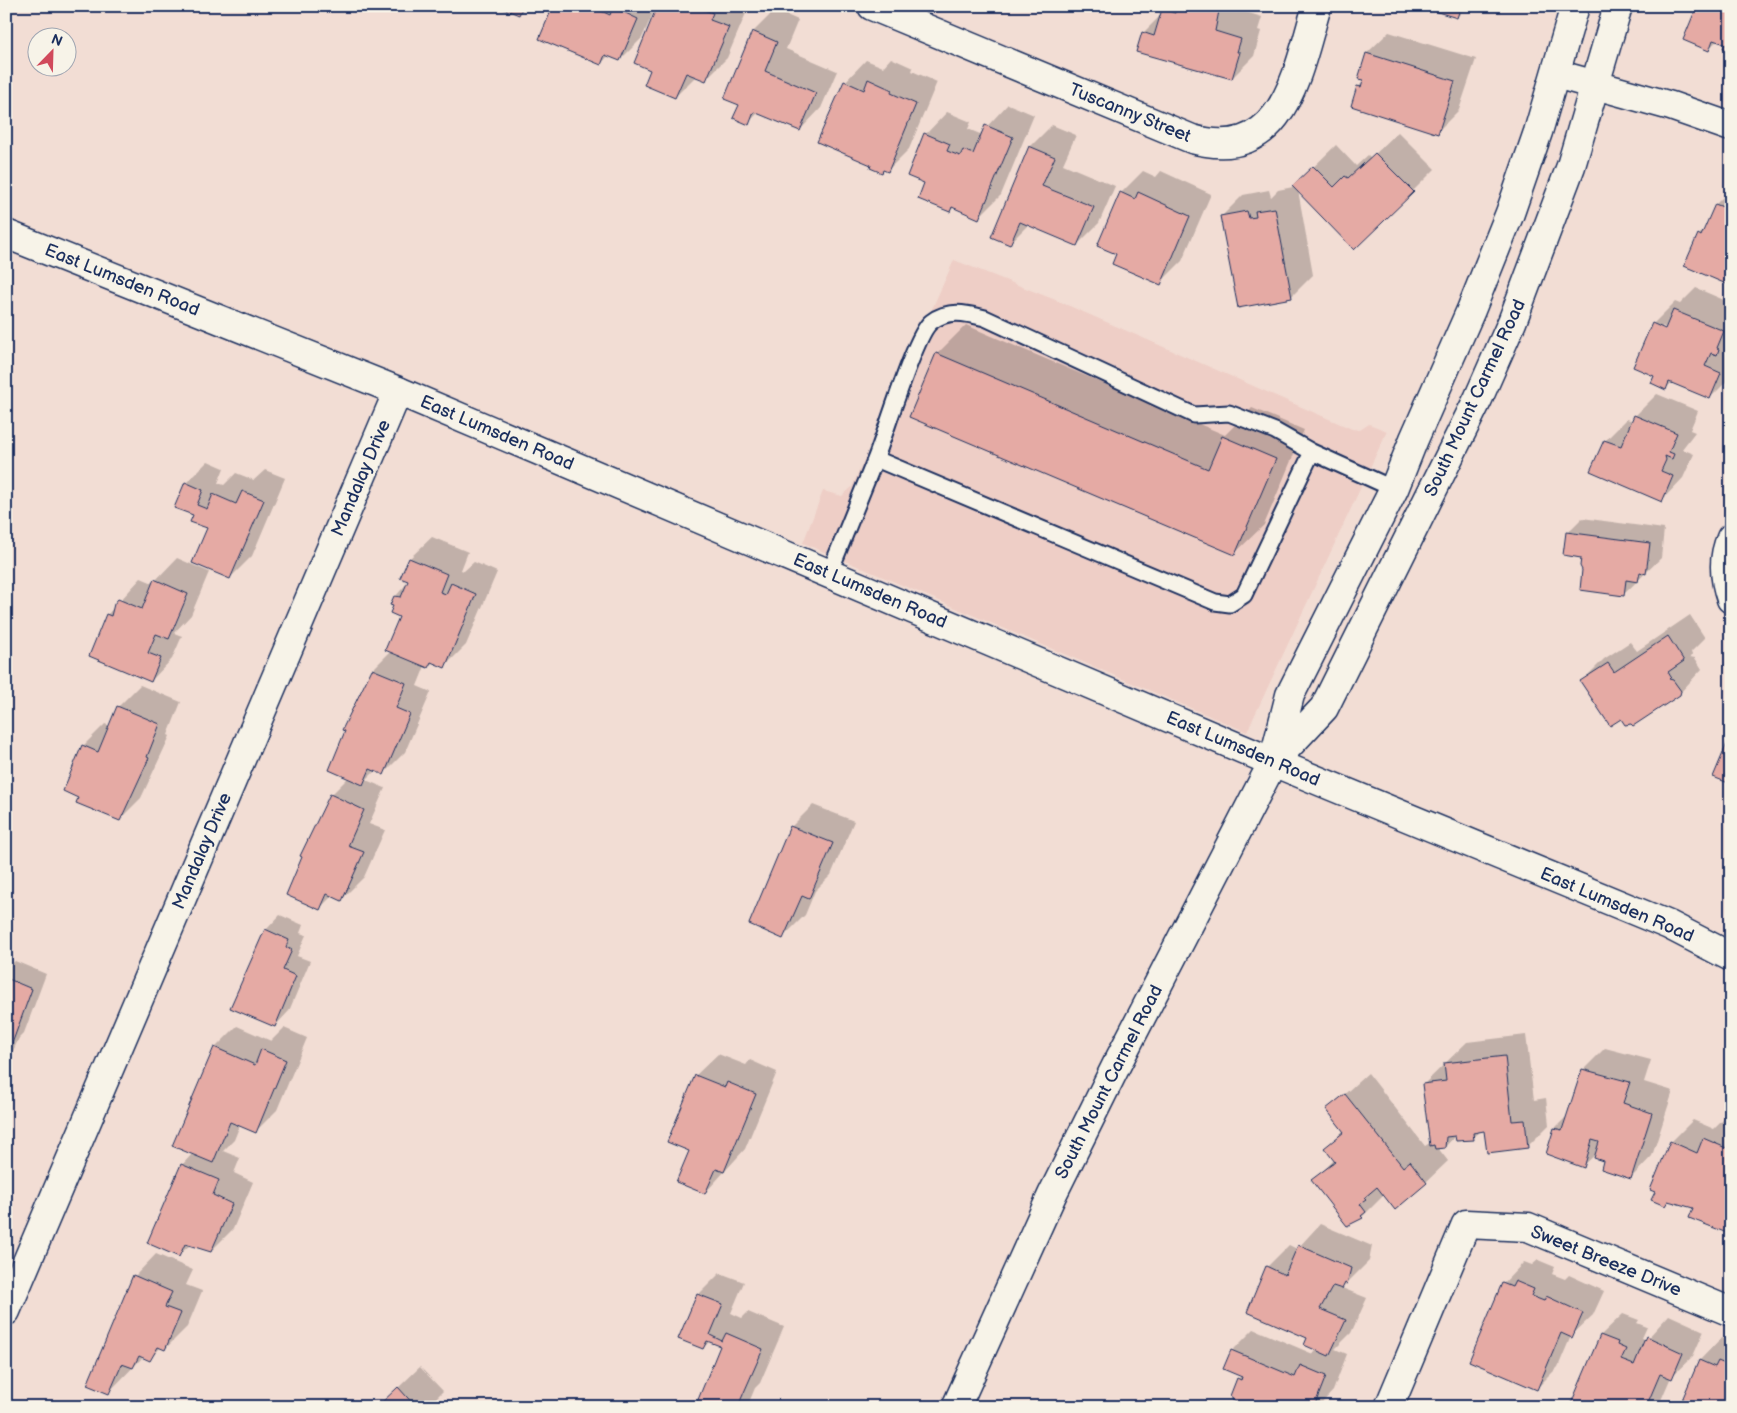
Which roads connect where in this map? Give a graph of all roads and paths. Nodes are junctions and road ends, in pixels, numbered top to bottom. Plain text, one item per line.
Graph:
1 (872, 6) edge
2 (1317, 6) edge
3 (1575, 6) edge
4 (1618, 6) edge
5 (920, 16) edge
6 (1556, 74) junction
7 (1597, 85) junction
8 (1731, 127) edge
9 (6, 234) edge
10 (398, 391) junction
11 (1312, 452) junction
12 (876, 459) junction
13 (1394, 489) junction
14 (1731, 538) edge
15 (829, 574) junction
16 (1731, 599) edge
17 (1273, 762) junction
18 (1731, 957) edge
19 (6, 1311) edge
20 (1731, 1312) edge
21 (956, 1407) edge
22 (1389, 1407) edge

1 - 5 street, Tuscanny Street
2 - 5 street, Tuscanny Street
3 - 6 street, South Mount Carmel Road
4 - 7 street, South Mount Carmel Road
6 - 7 street
6 - 13 street, South Mount Carmel Road
7 - 8 street
7 - 17 street, South Mount Carmel Road
9 - 10 street, East Lumsden Road
10 - 15 street, East Lumsden Road
10 - 19 street, Mandalay Drive
11 - 12 lane
11 - 12 lane
11 - 13 lane
12 - 15 lane
13 - 17 street, South Mount Carmel Road
14 - 16 street
15 - 17 street, East Lumsden Road
17 - 18 street, East Lumsden Road
17 - 21 street, South Mount Carmel Road
20 - 22 street, Sweet Breeze Drive

